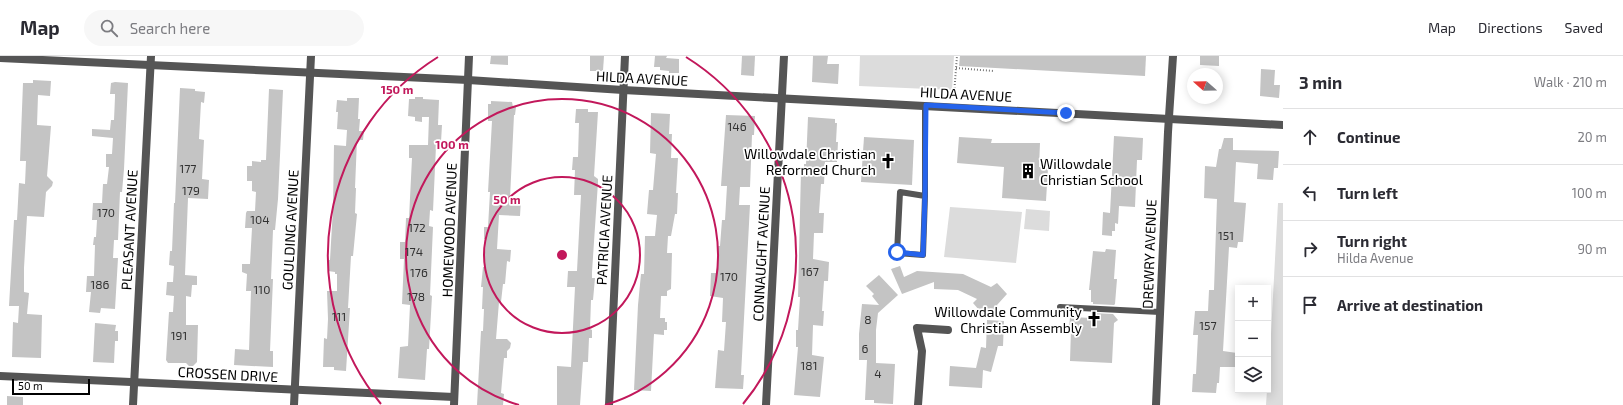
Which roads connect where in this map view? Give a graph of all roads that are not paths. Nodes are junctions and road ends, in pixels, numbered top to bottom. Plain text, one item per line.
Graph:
1 (312, 56) edge
2 (469, 56) edge
3 (625, 56) edge
4 (784, 56) edge
5 (1173, 56) edge
6 (0, 58) edge
7 (151, 60) edge
8 (311, 72) junction
9 (468, 80) junction
10 (623, 90) junction
11 (782, 98) junction
12 (926, 105) junction
13 (1169, 119) junction
14 (1283, 125) edge
15 (925, 196) junction
16 (1060, 307) dead end
17 (1160, 312) junction
18 (948, 330) dead end
19 (0, 376) edge
20 (134, 382) junction
21 (295, 391) junction
22 (454, 401) edge
23 (133, 405) edge
24 (294, 405) edge
25 (609, 405) edge
26 (766, 405) edge
27 (918, 405) edge
28 (1156, 405) edge

1 - 8 street, GOULDING AVENUE
2 - 9 street, HOMEWOOD AVENUE
3 - 10 street, PATRICIA AVENUE
4 - 11 street, CONNAUGHT AVENUE
5 - 13 street, DREWRY AVENUE
6 - 7 street, HILDA AVENUE
7 - 8 street, HILDA AVENUE
7 - 20 street, PLEASANT AVENUE
8 - 9 street, HILDA AVENUE
8 - 21 street, GOULDING AVENUE
9 - 10 street, HILDA AVENUE
9 - 22 street, HOMEWOOD AVENUE
10 - 11 street, HILDA AVENUE
10 - 25 street, PATRICIA AVENUE
11 - 12 street, HILDA AVENUE
11 - 26 street, CONNAUGHT AVENUE
12 - 13 street, HILDA AVENUE
12 - 15 lane
13 - 14 street, HILDA AVENUE
13 - 17 street, DREWRY AVENUE
15 - 15 lane
16 - 17 lane
17 - 28 street, DREWRY AVENUE
18 - 27 street
19 - 20 street, CROSSEN DRIVE
20 - 21 street, CROSSEN DRIVE
20 - 23 street, PLEASANT AVENUE
21 - 22 street, CROSSEN DRIVE
21 - 24 street, GOULDING AVENUE

